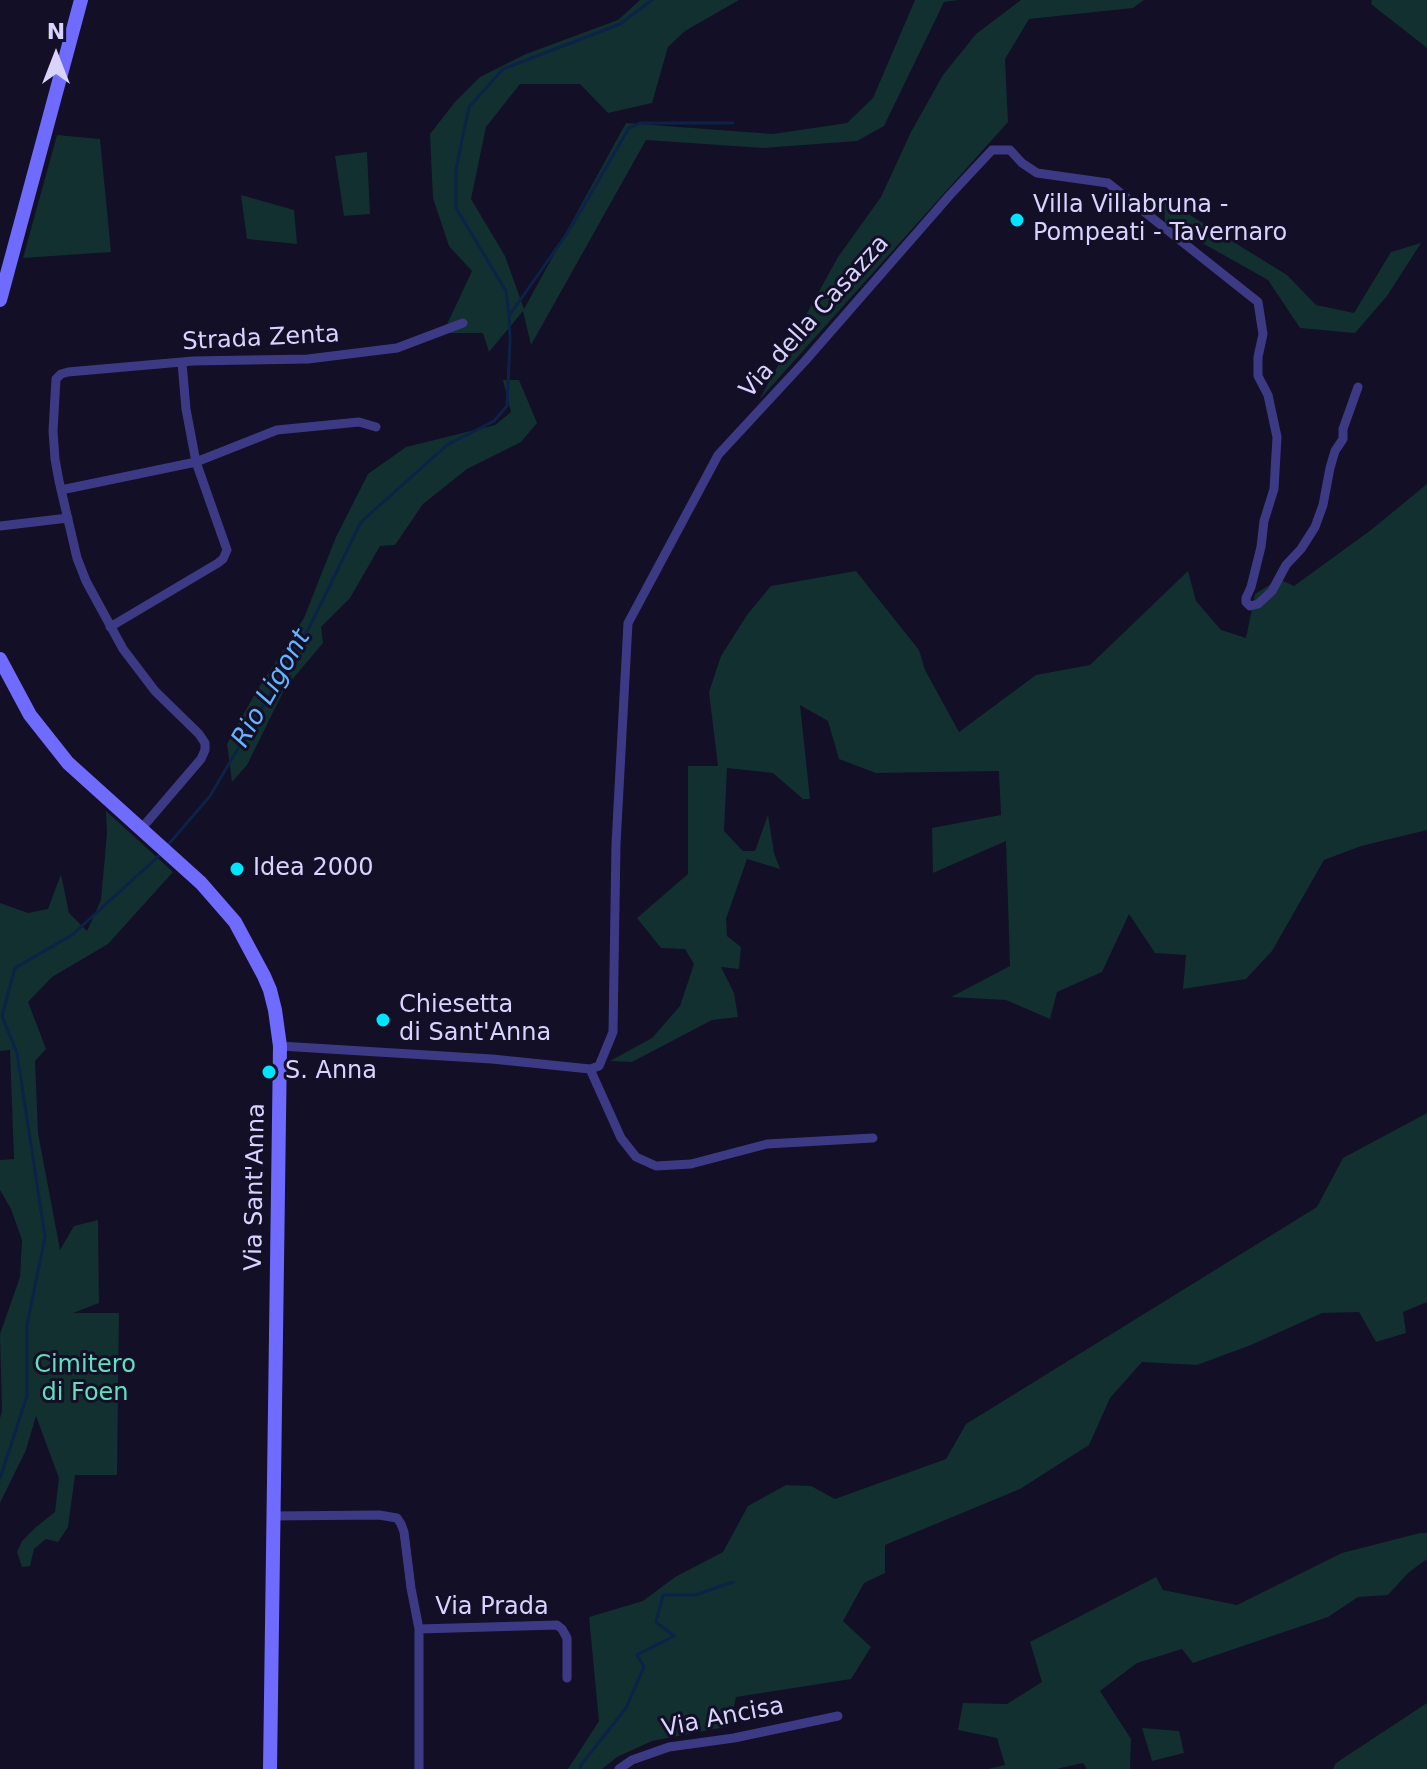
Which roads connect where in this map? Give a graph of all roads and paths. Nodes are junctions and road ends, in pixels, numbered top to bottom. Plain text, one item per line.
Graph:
1 (81, 0) edge
2 (0, 300) edge
3 (463, 323) dead end
4 (182, 363) junction
5 (1358, 387) dead end
6 (376, 427) dead end
7 (196, 462) junction
8 (61, 490) junction
9 (68, 518) junction
10 (0, 526) edge
11 (110, 627) junction
12 (0, 659) edge
13 (141, 829) junction
14 (280, 1046) junction
15 (590, 1069) junction
16 (873, 1138) dead end
17 (272, 1516) junction
18 (419, 1629) junction
19 (567, 1678) dead end
20 (838, 1716) dead end
21 (270, 1769) edge
22 (419, 1769) edge
23 (619, 1769) edge

1 - 2 main road
3 - 4 street, Strada Zenta
4 - 7 street
4 - 8 street, Strada Zenta
5 - 15 street, Via della Casazza
6 - 7 street
7 - 8 street
7 - 11 street
8 - 9 street
9 - 10 street
9 - 11 street
11 - 13 street
12 - 13 main road, Via Sant'Anna
13 - 14 main road, Via Sant'Anna
14 - 15 street
14 - 17 main road, Via Sant'Anna
15 - 16 street
17 - 18 street, Via Prada
17 - 21 main road, Via Sant'Anna
18 - 19 street, Via Prada
18 - 22 street
20 - 23 street, Via Ancisa

